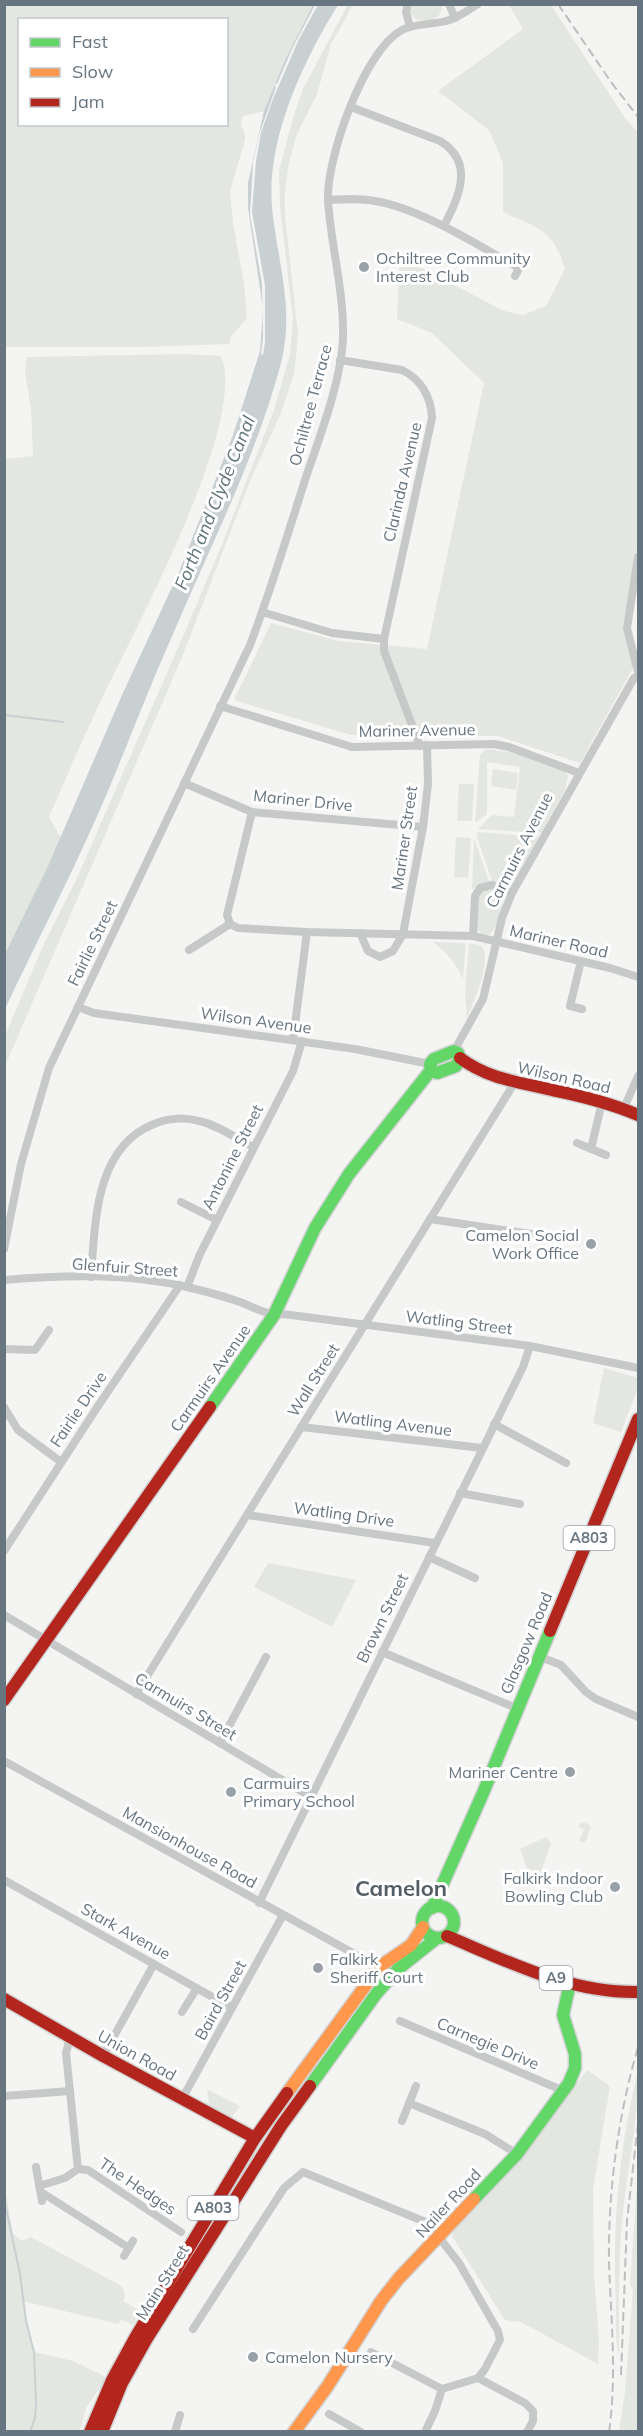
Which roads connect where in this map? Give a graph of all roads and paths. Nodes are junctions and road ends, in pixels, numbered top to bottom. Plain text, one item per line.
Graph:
1 (408, 4) edge
2 (449, 4) edge
3 (478, 4) edge
4 (455, 18) junction
5 (410, 27) junction
6 (351, 107) junction
7 (328, 200) junction
8 (444, 226) junction
9 (519, 268) dead end
10 (340, 360) junction
11 (639, 558) edge
12 (262, 612) junction
13 (384, 639) junction
14 (242, 662) joint
15 (639, 674) edge
16 (220, 706) junction
17 (424, 745) junction
18 (579, 773) junction
19 (184, 783) junction
20 (252, 812) junction
21 (423, 827) junction
22 (512, 893) junction
23 (230, 924) junction
24 (307, 932) junction
25 (360, 933) junction
26 (403, 934) junction
27 (473, 936) junction
28 (496, 942) junction
29 (189, 950) dead end
30 (581, 961) junction
31 (639, 977) edge
32 (78, 1007) junction
33 (582, 1009) dead end
34 (298, 1040) junction
35 (457, 1059) junction
36 (430, 1067) junction
37 (639, 1076) edge
38 (515, 1082) junction
39 (602, 1102) junction
40 (624, 1108) junction
41 (639, 1115) edge
42 (577, 1143) dead end
43 (253, 1147) junction
44 (591, 1149) junction
45 (606, 1155) dead end
46 (181, 1202) dead end
47 (430, 1219) junction
48 (217, 1220) junction
49 (537, 1235) dead end
50 (4, 1249) edge
51 (91, 1277) junction
52 (4, 1280) edge
53 (183, 1286) junction
54 (274, 1315) junction
55 (364, 1326) junction
56 (50, 1330) dead end
57 (530, 1346) junction
58 (4, 1349) edge
59 (639, 1368) edge
60 (4, 1407) edge
61 (639, 1419) edge
62 (494, 1424) junction
63 (301, 1427) junction
64 (482, 1448) junction
65 (61, 1462) junction
66 (566, 1463) dead end
67 (460, 1493) junction
68 (520, 1504) dead end
69 (247, 1515) junction
70 (435, 1544) junction
71 (4, 1551) edge
72 (429, 1557) junction
73 (474, 1578) dead end
74 (4, 1615) edge
75 (46, 1640) junction
76 (382, 1652) junction
77 (538, 1656) junction
78 (266, 1657) dead end
79 (136, 1694) junction
80 (4, 1700) edge
81 (516, 1708) junction
82 (639, 1717) edge
83 (220, 1743) junction
84 (4, 1761) edge
85 (312, 1797) junction
86 (444, 1879) junction
87 (4, 1880) edge
88 (259, 1903) junction
89 (432, 1908) junction
90 (284, 1915) junction
91 (452, 1916) junction
92 (423, 1927) junction
93 (442, 1937) junction
94 (477, 1948) junction
95 (362, 1958) dead end
96 (154, 1964) junction
97 (570, 1983) junction
98 (197, 1988) junction
99 (639, 1992) edge
100 (4, 1999) edge
101 (232, 2008) junction
102 (182, 2013) dead end
103 (400, 2021) dead end
104 (70, 2037) junction
105 (104, 2056) junction
106 (416, 2086) dead end
107 (70, 2091) junction
108 (564, 2091) junction
109 (4, 2096) edge
110 (182, 2099) junction
111 (409, 2103) junction
112 (402, 2121) dead end
113 (281, 2126) junction
114 (255, 2138) junction
115 (517, 2154) junction
116 (36, 2167) dead end
117 (78, 2169) junction
118 (42, 2194) junction
119 (181, 2232) dead end
120 (440, 2237) junction
121 (128, 2248) dead end
122 (193, 2329) dead end
123 (371, 2352) dead end
124 (478, 2378) junction
125 (442, 2389) junction
126 (329, 2414) dead end
127 (180, 2415) dead end
128 (104, 2428) edge
129 (90, 2432) edge
130 (175, 2432) edge
131 (294, 2432) edge
132 (361, 2432) edge
133 (425, 2432) edge
134 (527, 2432) edge

1 - 5 street
2 - 4 street
3 - 4 street, Ochiltree Terrace
4 - 5 street, Ochiltree Terrace
5 - 6 street, Ochiltree Terrace
6 - 7 street, Ochiltree Terrace
6 - 8 street
7 - 8 street
7 - 10 street, Ochiltree Terrace
8 - 9 street
10 - 12 street, Ochiltree Terrace
10 - 13 street, Clarinda Avenue
11 - 15 street
12 - 13 street
12 - 14 street, Ochiltree Terrace
13 - 17 street, Mariner Street
14 - 16 street, Fairlie Street
15 - 18 street, Carmuirs Avenue
16 - 17 street, Mariner Avenue
16 - 19 street, Fairlie Street
17 - 18 street, Mariner Avenue
17 - 21 street, Mariner Street
18 - 22 street, Carmuirs Avenue
19 - 20 street, Mariner Drive
19 - 32 street, Fairlie Street
20 - 21 street, Mariner Drive
20 - 23 street
21 - 26 street, Mariner Street
22 - 27 street
22 - 28 street, Carmuirs Avenue
23 - 24 street, Mariner Road
23 - 29 street
24 - 25 street, Mariner Road
24 - 34 street, Antonine Street
25 - 26 street, Mariner Road
25 - 26 street
26 - 27 street, Mariner Road
27 - 28 street, Mariner Road
28 - 30 street, Mariner Road
28 - 35 street, Carmuirs Avenue
30 - 31 street, Mariner Road
30 - 33 street
32 - 34 street, Wilson Avenue
32 - 50 street, Fairlie Street
34 - 36 street, Wilson Avenue
34 - 43 street, Antonine Street
35 - 36 main road
35 - 38 main road, Wilson Road
36 - 54 main road, Carmuirs Avenue
37 - 40 street
38 - 39 main road, Wilson Road
38 - 47 street, Wall Street
39 - 40 main road, Wilson Road
39 - 44 street
40 - 41 main road, Wilson Road
42 - 44 street
43 - 48 street, Antonine Street
43 - 51 street
44 - 45 street
46 - 48 street
47 - 49 street
47 - 55 street, Wall Street
48 - 53 street, Antonine Street
51 - 52 street, Glenfuir Street
51 - 53 street, Glenfuir Street
53 - 54 street, Glenfuir Street
53 - 65 street, Fairlie Drive
54 - 55 street, Watling Street
54 - 75 main road, Carmuirs Avenue
55 - 57 street, Watling Street
55 - 63 street, Wall Street
56 - 58 street
57 - 59 street, Watling Street
57 - 62 street, Brown Street
60 - 65 street
61 - 77 main road, Glasgow Road / A803
62 - 64 street, Brown Street
62 - 66 street
63 - 64 street, Watling Avenue
63 - 69 street, Wall Street
64 - 67 street, Brown Street
65 - 71 street, Fairlie Drive
67 - 68 street
67 - 70 street, Brown Street
69 - 70 street, Watling Drive
69 - 79 street, Wall Street
70 - 72 street, Brown Street
72 - 73 street
72 - 76 street, Brown Street
74 - 75 street
75 - 79 street, Carmuirs Street
75 - 80 main road, Carmuirs Avenue
76 - 81 street
76 - 85 street, Brown Street
77 - 81 main road, Glasgow Road / A803
77 - 82 street
78 - 83 street
79 - 83 street, Carmuirs Street
81 - 86 main road, Glasgow Road / A803
83 - 85 street, Carmuirs Street
84 - 88 street, Mansionhouse Road
85 - 88 street, Brown Street
86 - 89 main road, Glasgow Road / A803
86 - 91 main road
87 - 96 street, Stark Avenue
88 - 90 street, Mansionhouse Road
89 - 91 main road
89 - 92 main road
90 - 95 street, Mansionhouse Road
90 - 101 street, Baird Street
91 - 93 main road
91 - 94 main road, A9
92 - 93 main road
92 - 114 main road, Main Street / A803
93 - 94 main road, A9
93 - 113 main road, Main Street / A803
94 - 97 main road, A9
96 - 98 street, Stark Avenue
96 - 105 street
97 - 99 main road, A9
97 - 108 main road, Nailer Road
98 - 101 street, Stark Avenue
98 - 102 street
100 - 104 main road, Union Road
101 - 110 street, Baird Street
103 - 108 street, Carnegie Drive
104 - 105 main road, Union Road
104 - 107 street
105 - 110 main road, Union Road
106 - 111 street
107 - 109 street
107 - 117 street
108 - 115 main road, Nailer Road
110 - 114 main road, Union Road
111 - 112 street
111 - 115 street
113 - 114 main road, Main Street / A803
113 - 128 main road, Main Street / A803
114 - 129 main road, Main Street / A803
115 - 120 main road, Nailer Road
116 - 118 street
117 - 118 street
117 - 119 street, The Hedges
118 - 121 street
120 - 122 street
120 - 124 street
120 - 131 main road, Nailer Road
123 - 125 street
124 - 125 street
124 - 134 street
125 - 133 street
126 - 132 street
127 - 130 street

